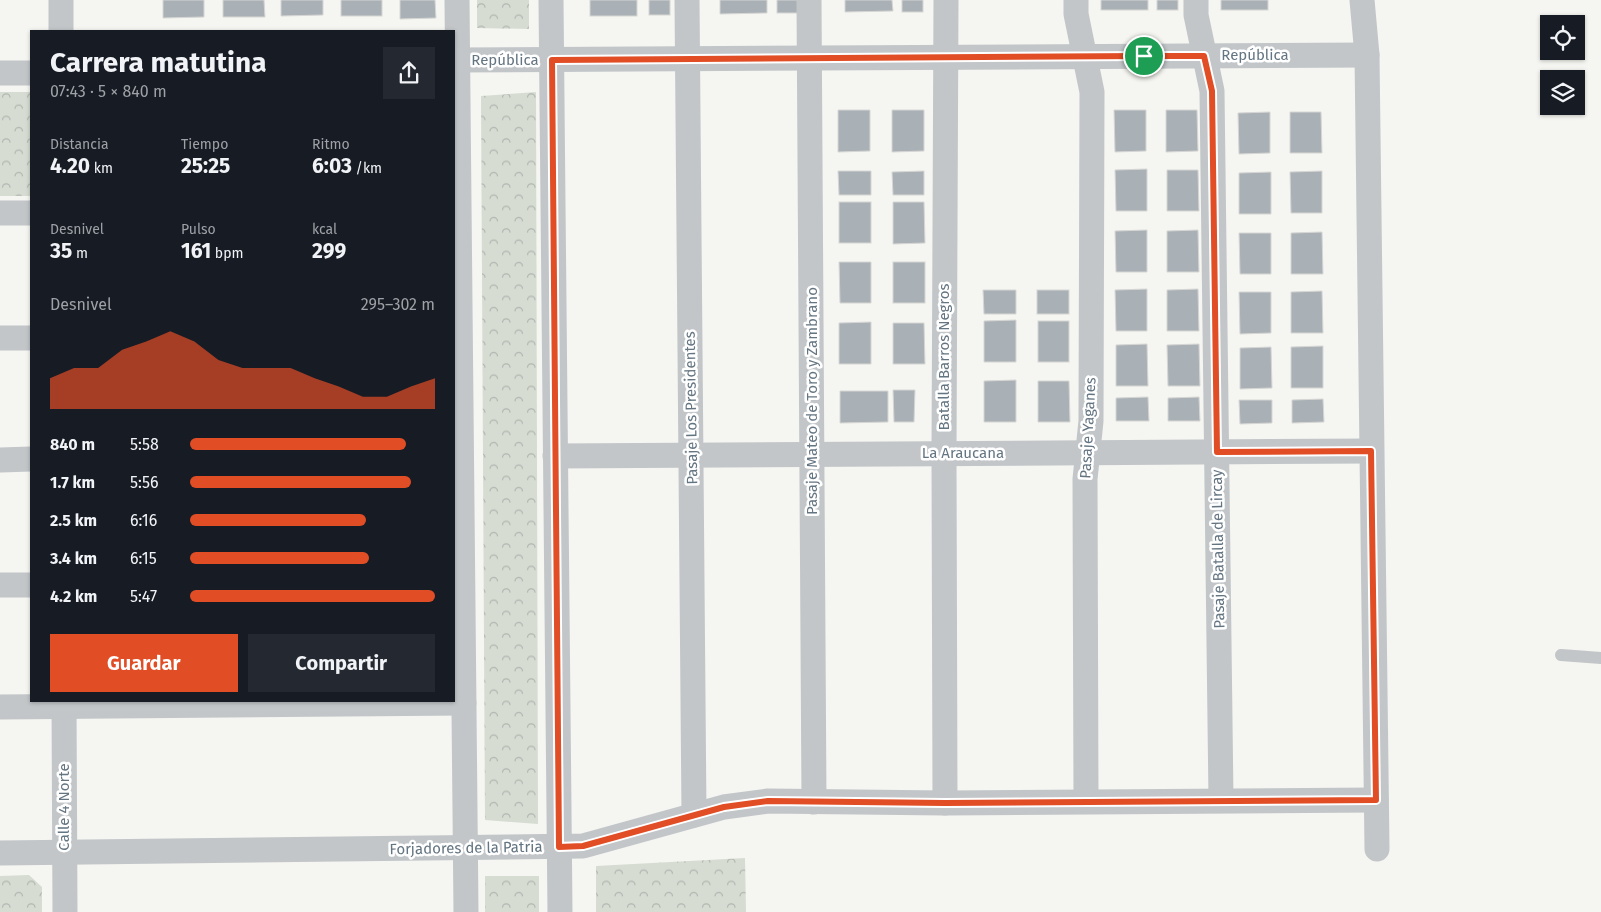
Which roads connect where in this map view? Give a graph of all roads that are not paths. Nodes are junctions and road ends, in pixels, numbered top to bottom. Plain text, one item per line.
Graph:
1 (61, 0) edge
2 (457, 0) edge
3 (551, 0) edge
4 (687, 0) edge
5 (810, 0) edge
6 (946, 0) edge
7 (1076, 0) edge
8 (1196, 0) edge
9 (1362, 0) edge
10 (61, 30) edge
11 (1367, 55) junction
12 (1084, 56) junction
13 (1204, 56) junction
14 (947, 57) junction
15 (810, 58) junction
16 (687, 59) junction
17 (456, 60) edge
18 (552, 60) junction
19 (0, 73) edge
20 (30, 73) edge
21 (456, 209) edge
22 (0, 213) edge
23 (30, 213) edge
24 (457, 334) edge
25 (0, 338) edge
26 (30, 338) edge
27 (1371, 451) junction
28 (1217, 452) junction
29 (1088, 453) junction
30 (944, 454) junction
31 (458, 455) edge
32 (691, 455) junction
33 (812, 455) junction
34 (556, 456) junction
35 (0, 460) edge
36 (30, 460) edge
37 (458, 581) edge
38 (0, 585) edge
39 (30, 585) edge
40 (1561, 654) dead end
41 (1601, 658) edge
42 (64, 704) edge
43 (464, 704) junction
44 (0, 707) edge
45 (1221, 800) junction
46 (1376, 800) junction
47 (1086, 801) junction
48 (814, 802) junction
49 (945, 803) junction
50 (694, 815) junction
51 (559, 847) junction
52 (465, 848) junction
53 (1377, 849) dead end
54 (65, 852) junction
55 (0, 853) edge
56 (65, 912) edge
57 (466, 912) edge
58 (560, 912) edge

1 - 10 street
2 - 17 street
3 - 18 street
4 - 16 street, Pasaje Los Presidentes
5 - 15 street, Pasaje Mateo de Toro y Zambrano
6 - 14 street, Batalla Barros Negros
7 - 12 street, Pasaje Yaganes
8 - 13 street, Pasaje Batalla de Lircay
9 - 11 street
11 - 13 street, República
11 - 27 street
12 - 13 street, República
12 - 14 street, República
12 - 29 street, Pasaje Yaganes
13 - 28 street, Pasaje Batalla de Lircay
14 - 15 street, República
14 - 30 street, Batalla Barros Negros
15 - 16 street, República
15 - 33 street, Pasaje Mateo de Toro y Zambrano
16 - 18 street, República
16 - 32 street, Pasaje Los Presidentes
17 - 18 street, República
17 - 21 street
18 - 34 street
19 - 20 street
21 - 24 street
22 - 23 street
24 - 31 street
25 - 26 street
27 - 28 street, La Araucana
27 - 46 street
28 - 29 street, La Araucana
28 - 45 street, Pasaje Batalla de Lircay
29 - 30 street, La Araucana
29 - 47 street, Pasaje Yaganes
30 - 33 street, La Araucana
30 - 49 street, Batalla Barros Negros
31 - 37 street
32 - 33 street, La Araucana
32 - 34 street, La Araucana
32 - 50 street, Pasaje Los Presidentes
33 - 48 street, Pasaje Mateo de Toro y Zambrano
34 - 51 street
35 - 36 street
37 - 43 street
38 - 39 street
40 - 41 lane
42 - 43 street
42 - 44 street
42 - 54 street, Calle 4 Norte
43 - 52 street
45 - 46 street, Forjadores de la Patria
45 - 47 street, Forjadores de la Patria
46 - 53 street
47 - 49 street, Forjadores de la Patria
48 - 49 street, Forjadores de la Patria
48 - 50 street, Forjadores de la Patria
50 - 51 street, Forjadores de la Patria
51 - 52 street, Forjadores de la Patria
51 - 58 street
52 - 54 street, Forjadores de la Patria
52 - 57 street
54 - 55 street, Forjadores de la Patria
54 - 56 street, Calle 4 Norte

